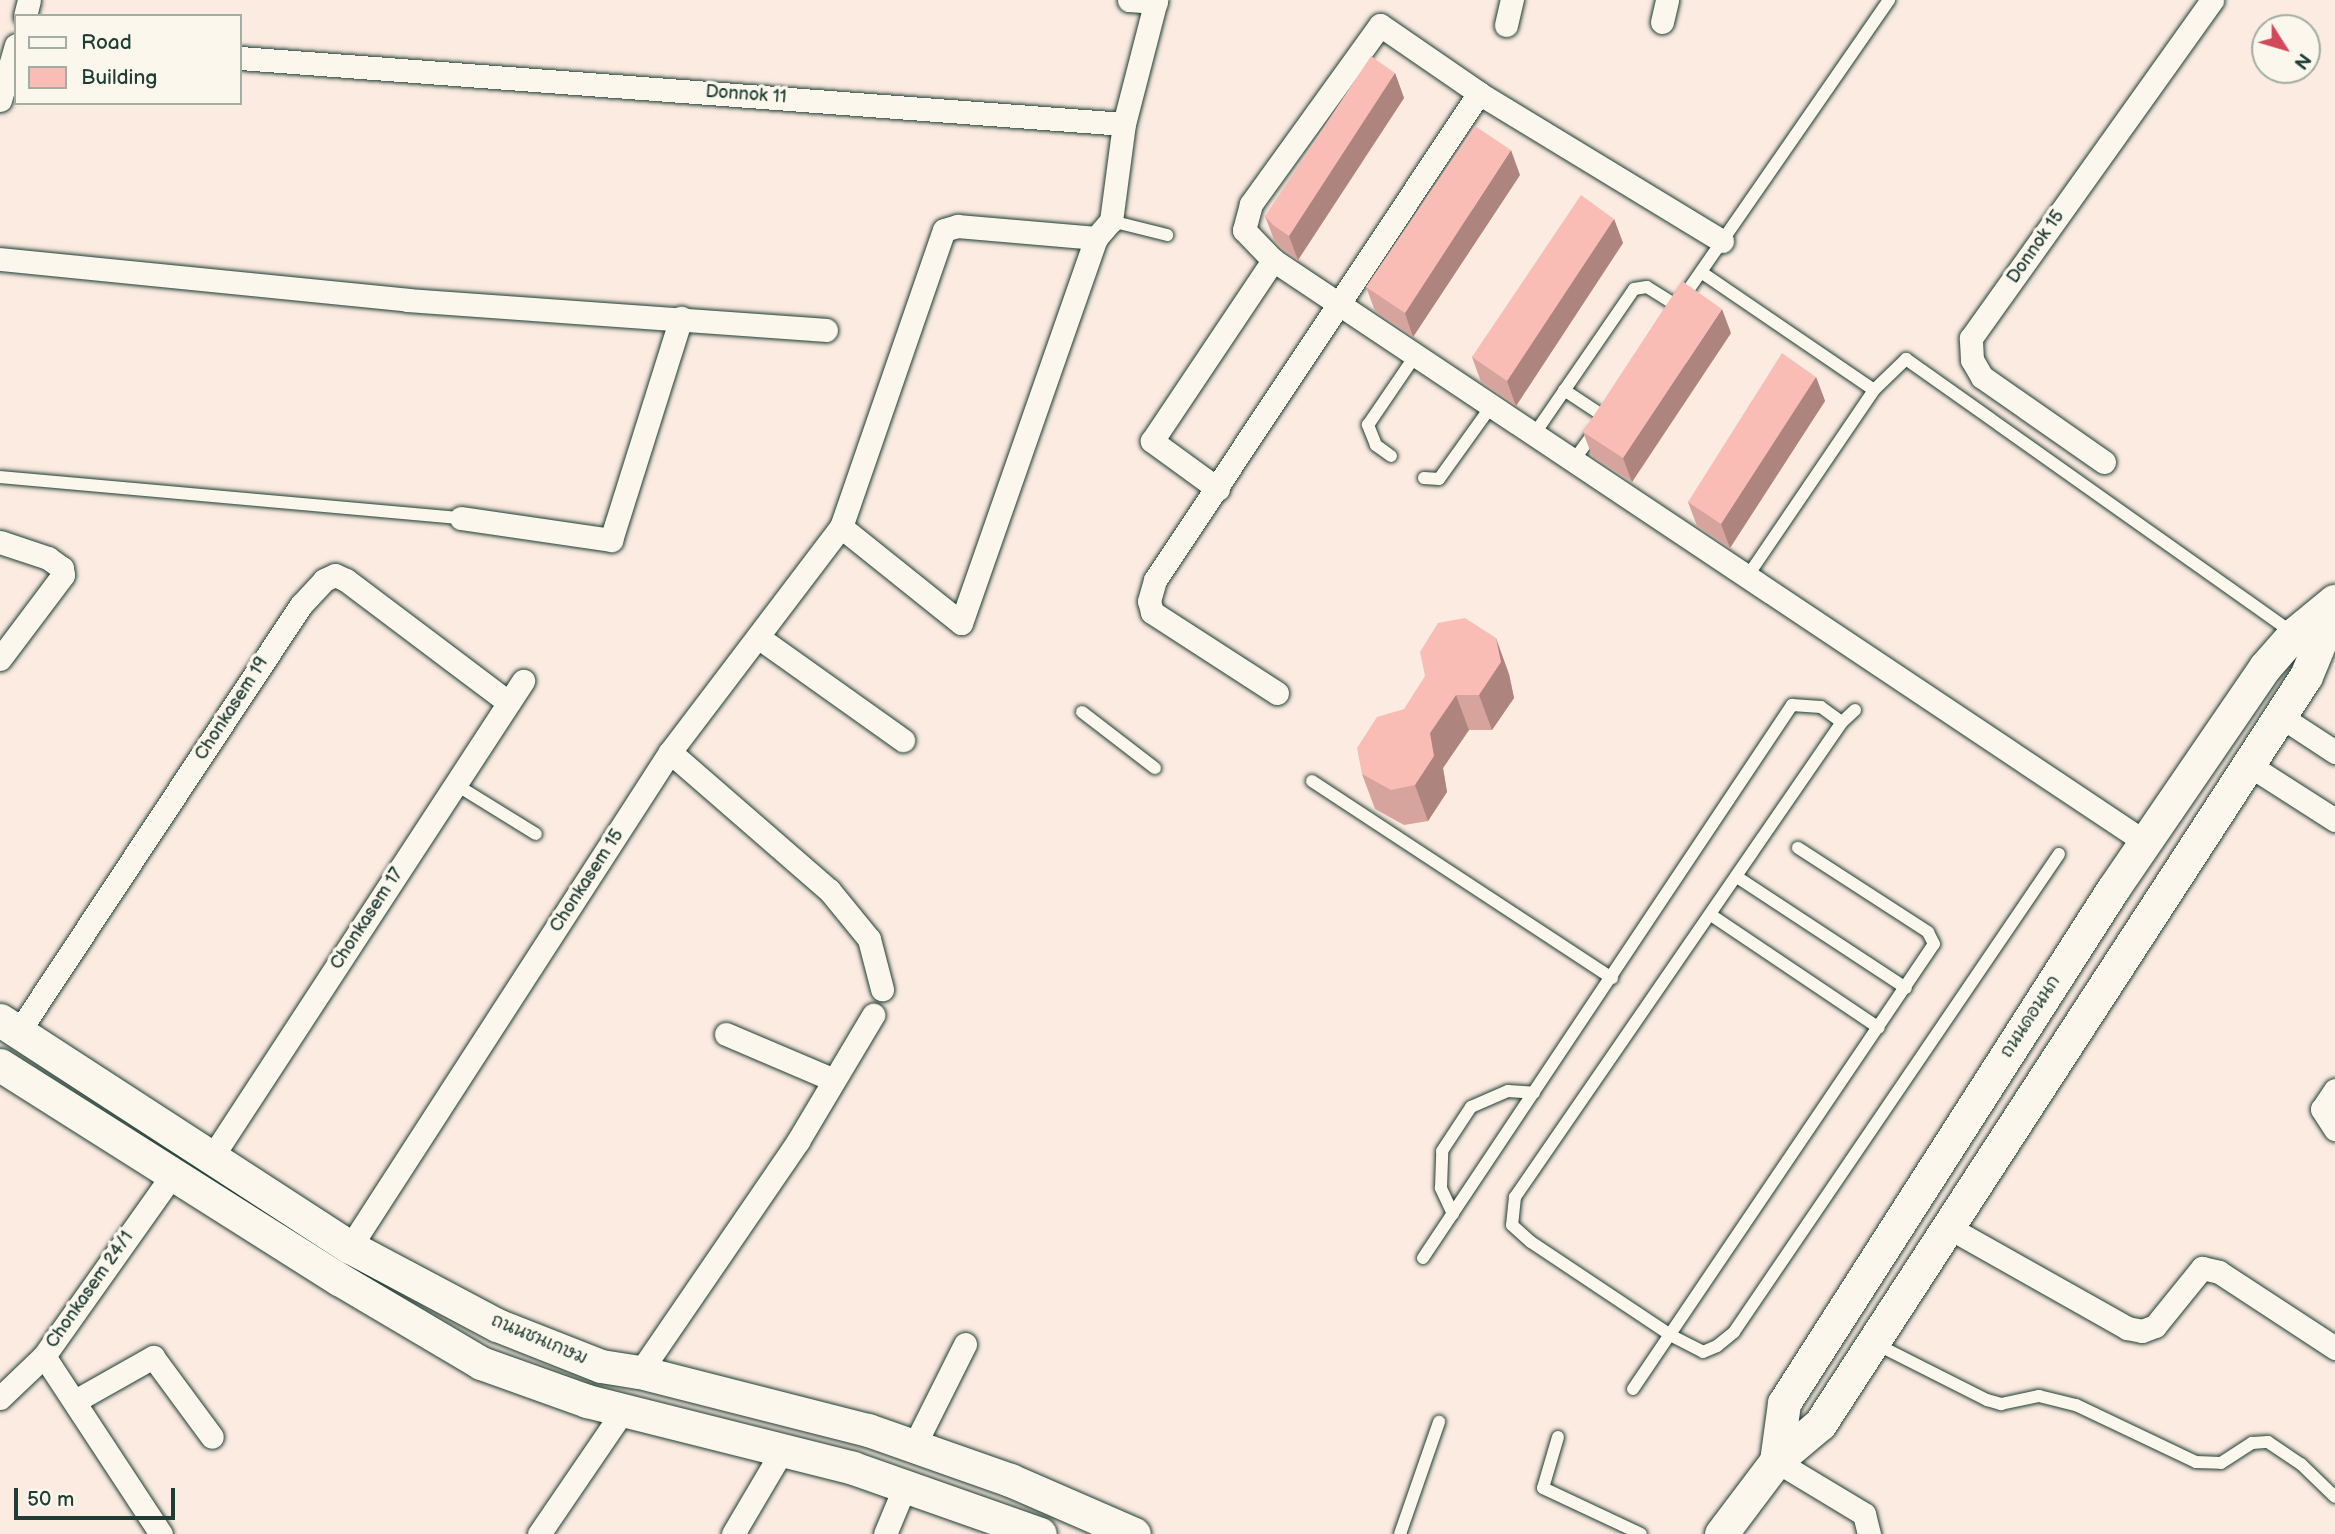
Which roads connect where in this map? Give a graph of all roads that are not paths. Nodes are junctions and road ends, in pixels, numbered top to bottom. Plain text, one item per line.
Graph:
1 (1129, 0) edge
2 (1512, 0) edge
3 (1889, 0) edge
4 (2211, 0) edge
5 (1156, 1) edge
6 (1506, 25) dead end
7 (14, 49) edge
8 (242, 58) edge
9 (5, 68) edge
10 (1479, 93) junction
11 (0, 100) edge
12 (1124, 124) junction
13 (1111, 221) junction
14 (1167, 234) dead end
15 (1096, 239) junction
16 (1722, 241) junction
17 (0, 259) edge
18 (1273, 260) junction
19 (1701, 272) junction
20 (1341, 304) junction
21 (681, 318) junction
22 (826, 330) dead end
23 (1415, 356) junction
24 (1564, 390) junction
25 (1874, 390) junction
26 (1490, 408) junction
27 (1533, 436) junction
28 (1391, 456) dead end
29 (1574, 460) junction
30 (2104, 462) dead end
31 (0, 477) edge
32 (1424, 478) dead end
33 (1218, 489) junction
34 (461, 518) joint
35 (841, 527) junction
36 (0, 542) edge
37 (1749, 574) junction
38 (2335, 604) edge
39 (2294, 634) junction
40 (758, 637) junction
41 (0, 659) edge
42 (523, 681) dead end
43 (1277, 693) dead end
44 (508, 702) junction
45 (1855, 710) dead end
46 (1082, 712) dead end
47 (2280, 716) junction
48 (1842, 722) junction
49 (903, 740) dead end
50 (670, 752) junction
51 (2335, 752) edge
52 (2249, 765) junction
53 (1155, 768) dead end
54 (1312, 781) dead end
55 (455, 784) junction
56 (2335, 820) edge
57 (536, 834) dead end
58 (2145, 842) junction
59 (1798, 848) dead end
60 (2059, 854) dead end
61 (1737, 877) junction
62 (1712, 915) junction
63 (1612, 978) junction
64 (1906, 988) junction
65 (882, 989) dead end
66 (873, 1015) dead end
67 (10, 1025) edge
68 (1879, 1028) junction
69 (726, 1034) dead end
70 (0, 1065) edge
71 (834, 1080) junction
72 (2335, 1090) edge
73 (1534, 1093) junction
74 (2335, 1129) edge
75 (212, 1157) junction
76 (172, 1175) junction
77 (1453, 1214) junction
78 (1948, 1227) junction
79 (350, 1247) junction
80 (1423, 1258) dead end
81 (1672, 1336) junction
82 (1873, 1342) junction
83 (965, 1344) dead end
84 (2335, 1348) edge
85 (44, 1356) junction
86 (640, 1372) junction
87 (1633, 1389) dead end
88 (0, 1398) edge
89 (75, 1401) junction
90 (625, 1408) junction
91 (1439, 1422) dead end
92 (212, 1437) dead end
93 (1558, 1437) dead end
94 (914, 1446) junction
95 (783, 1449) junction
96 (1776, 1461) junction
97 (905, 1486) junction
98 (2335, 1497) edge
99 (1031, 1532) edge
100 (161, 1534) edge
101 (539, 1534) edge
102 (733, 1534) edge
103 (885, 1534) edge
104 (1134, 1534) edge
105 (1400, 1534) edge
106 (1641, 1534) edge
107 (1721, 1534) edge
108 (1869, 1534) edge

1 - 5 street
2 - 6 street
3 - 16 lane
4 - 30 street, Donnok 15
5 - 12 street
7 - 9 street
8 - 12 street, Donnok 11
9 - 11 street
10 - 16 street
10 - 18 street
10 - 20 street
12 - 13 street
13 - 14 lane
13 - 15 street
15 - 35 street, Chonkasem 15
15 - 35 street
16 - 19 lane
17 - 21 street
18 - 20 street
18 - 33 street
19 - 24 lane
19 - 25 lane
20 - 23 street
20 - 33 street
21 - 22 street
21 - 34 street
23 - 26 street
23 - 28 lane
24 - 27 lane
24 - 29 lane
25 - 37 lane
25 - 39 lane
26 - 27 street
26 - 32 lane
27 - 29 street
29 - 37 street
31 - 34 lane
33 - 43 street
35 - 40 street, Chonkasem 15
36 - 41 street
37 - 58 street
38 - 39 main road, ถนนดอนนก
38 - 47 main road, ถนนดอนนก
39 - 58 main road, ถนนดอนนก
40 - 49 street
40 - 50 street, Chonkasem 15
42 - 44 street, Chonkasem 17
44 - 55 street, Chonkasem 17
44 - 67 street, Chonkasem 19
45 - 48 lane
46 - 53 lane
47 - 51 street
47 - 52 main road, ถนนดอนนก
48 - 61 lane
48 - 63 lane
50 - 65 street
50 - 79 street, Chonkasem 15
52 - 56 street
52 - 78 main road, ถนนดอนนก
54 - 63 lane
55 - 57 lane
55 - 75 street, Chonkasem 17
58 - 96 main road, ถนนดอนนก
59 - 64 lane
60 - 81 lane
61 - 62 lane
61 - 64 lane
62 - 68 lane
62 - 81 lane
63 - 73 lane
64 - 68 lane
66 - 71 street
67 - 75 main road, ถนนชนเกษม
68 - 81 lane
69 - 71 street
70 - 76 main road
71 - 86 street
72 - 74 street
73 - 77 lane
73 - 77 lane
75 - 79 main road, ถนนชนเกษม
76 - 85 street, Chonkasem 24/1
76 - 90 main road
77 - 80 lane
78 - 82 main road, ถนนดอนนก
78 - 84 street
79 - 86 main road, ถนนชนเกษม
81 - 87 lane
82 - 96 main road, ถนนดอนนก
82 - 98 lane
83 - 94 street
85 - 88 street, Chonkasem 24/1
85 - 89 street
86 - 94 main road, ถนนชนเกษม
89 - 92 street
89 - 100 street
90 - 95 main road
90 - 101 street
91 - 105 lane
93 - 106 lane
94 - 104 main road, ถนนชนเกษม
95 - 97 main road
95 - 102 street
96 - 107 main road, ถนนดอนนก
96 - 108 street
97 - 99 main road
97 - 103 street

